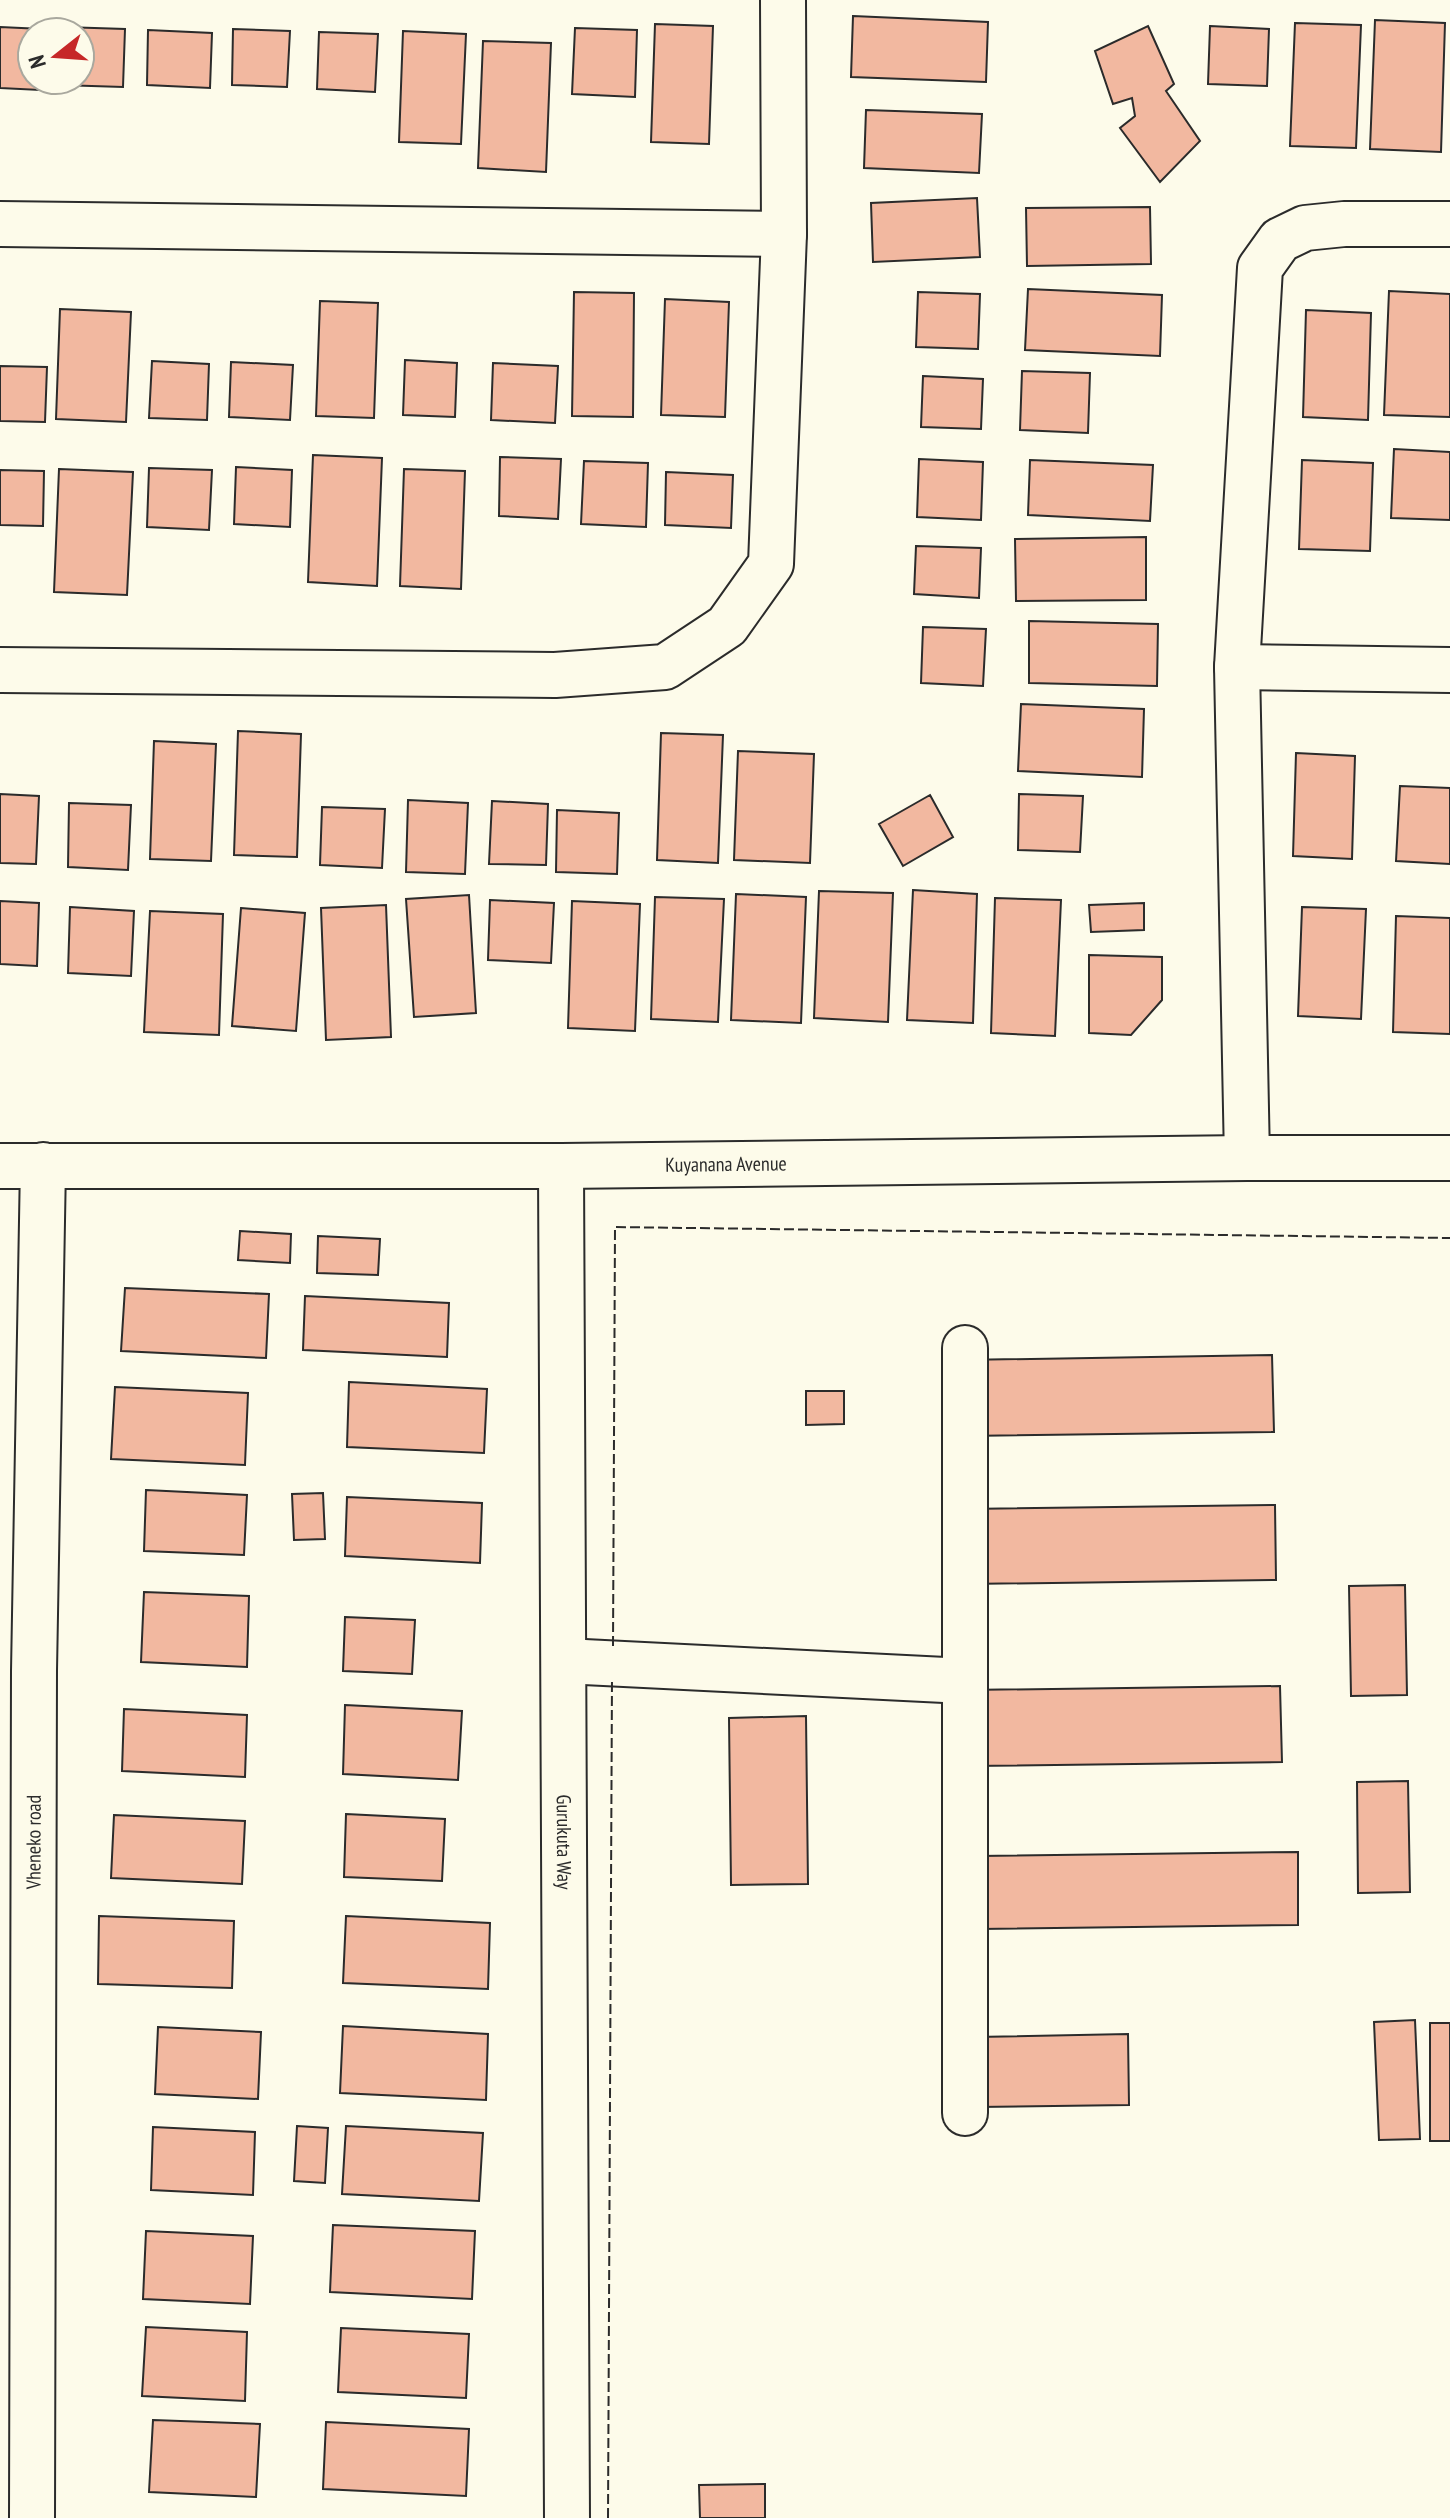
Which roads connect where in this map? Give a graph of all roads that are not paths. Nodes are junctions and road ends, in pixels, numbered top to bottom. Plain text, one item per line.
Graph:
1 (783, 0) edge
2 (0, 224) edge
3 (1450, 224) edge
4 (784, 234) junction
5 (1237, 667) junction
6 (0, 670) edge
7 (1450, 670) edge
8 (1247, 1158) junction
9 (1450, 1158) edge
10 (43, 1165) junction
11 (0, 1166) edge
12 (561, 1166) junction
13 (965, 1348) dead end
14 (564, 1661) junction
15 (965, 1681) junction
16 (965, 2113) dead end
17 (16, 2174) edge
18 (32, 2518) edge
19 (567, 2518) edge

1 - 4 street
2 - 4 street
3 - 5 street
4 - 6 street
5 - 7 street
5 - 8 street
8 - 9 street, Kuyanana Avenue
8 - 12 street, Kuyanana Avenue
10 - 11 street, Kuyanana Avenue
10 - 12 street, Kuyanana Avenue
10 - 17 street, Vheneko road
12 - 14 street, Gurukuta Way
13 - 15 street
14 - 15 street
14 - 19 street, Gurukuta Way
15 - 16 street
17 - 18 street, Vheneko road

